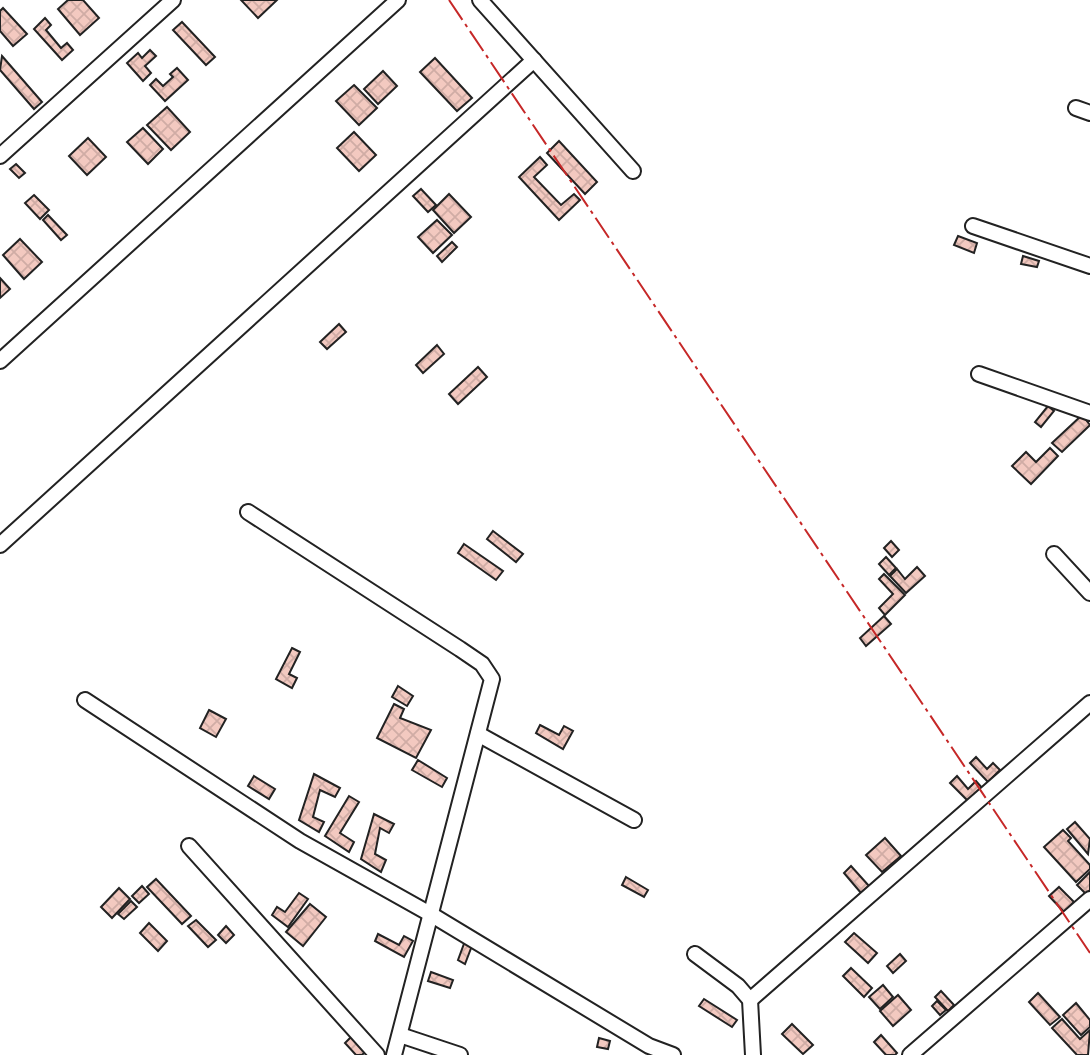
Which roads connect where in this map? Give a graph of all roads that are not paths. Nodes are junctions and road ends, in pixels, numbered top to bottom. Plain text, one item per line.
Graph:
1 (173, 0) edge
2 (398, 0) edge
3 (480, 0) edge
4 (534, 60) junction
5 (0, 156) edge
6 (633, 171) dead end
7 (973, 226) dead end
8 (1090, 266) edge
9 (0, 361) edge
10 (979, 374) dead end
11 (1090, 413) edge
12 (248, 512) dead end
13 (0, 545) edge
14 (1054, 554) dead end
15 (1090, 593) edge
16 (85, 700) dead end
17 (1090, 703) edge
18 (478, 734) junction
19 (634, 820) dead end
20 (189, 846) dead end
21 (1090, 899) edge
22 (432, 915) junction
23 (695, 954) dead end
24 (750, 1000) junction
25 (400, 1035) junction
26 (377, 1055) edge
27 (394, 1055) edge
28 (460, 1055) edge
29 (673, 1055) edge
30 (753, 1055) edge
31 (909, 1055) edge

1 - 5 street
2 - 9 street
3 - 4 street
4 - 6 street
4 - 13 street
7 - 8 street
10 - 11 street
12 - 18 street
14 - 15 street
16 - 22 street
17 - 24 street
18 - 19 street
18 - 22 street
20 - 26 street
21 - 31 street
22 - 25 street
22 - 29 street
23 - 24 street
24 - 30 street
25 - 27 street
25 - 28 street

